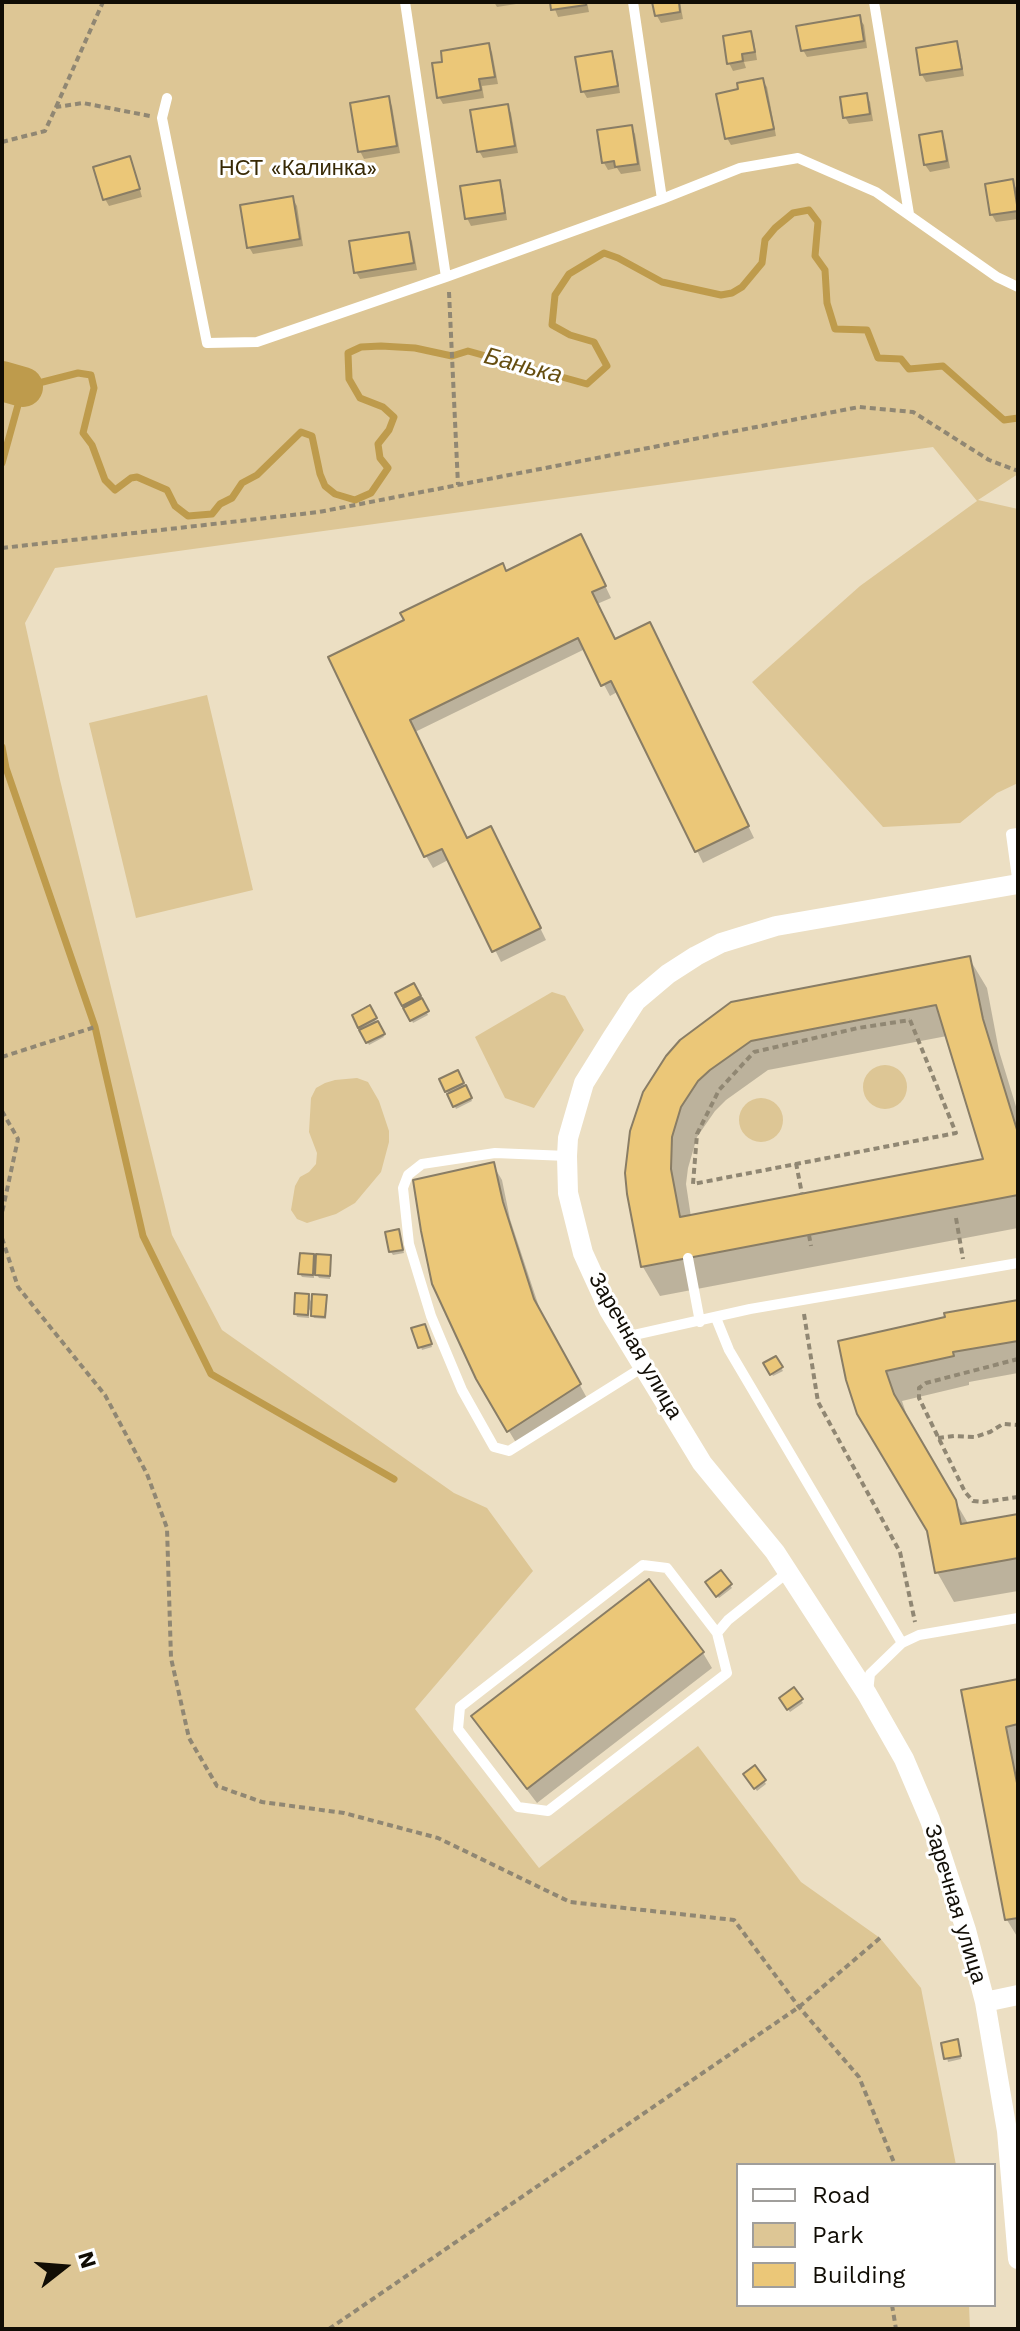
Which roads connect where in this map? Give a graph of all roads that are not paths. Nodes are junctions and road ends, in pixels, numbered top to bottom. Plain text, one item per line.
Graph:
1 (405, 2) edge
2 (633, 2) edge
3 (874, 2) edge
4 (167, 98) dead end
5 (662, 199) junction
6 (909, 214) junction
7 (446, 277) junction
8 (1018, 287) edge
9 (1018, 833) edge
10 (1018, 885) edge
11 (567, 1156) junction
12 (688, 1258) dead end
13 (1018, 1263) edge
14 (716, 1318) junction
15 (700, 1322) junction
16 (625, 1337) junction
17 (643, 1367) junction
18 (788, 1572) junction
19 (1018, 1618) edge
20 (717, 1633) junction
21 (902, 1643) junction
22 (867, 1694) junction
23 (1018, 1995) edge
24 (985, 2002) junction
25 (1018, 2259) edge

1 - 7 lane
2 - 5 lane
3 - 6 lane
4 - 7 lane
5 - 6 lane
5 - 7 lane
6 - 8 lane
9 - 10 lane
10 - 11 street, Заречная улица
11 - 16 street, Заречная улица
11 - 17 lane
12 - 15 lane
13 - 14 lane
14 - 15 lane
14 - 21 lane
15 - 16 lane
16 - 17 street, Заречная улица
17 - 18 street, Заречная улица
18 - 20 lane
18 - 22 street, Заречная улица
19 - 21 lane
20 - 20 lane
21 - 22 lane
22 - 24 street, Заречная улица
23 - 24 street, Заречная улица
24 - 25 street

